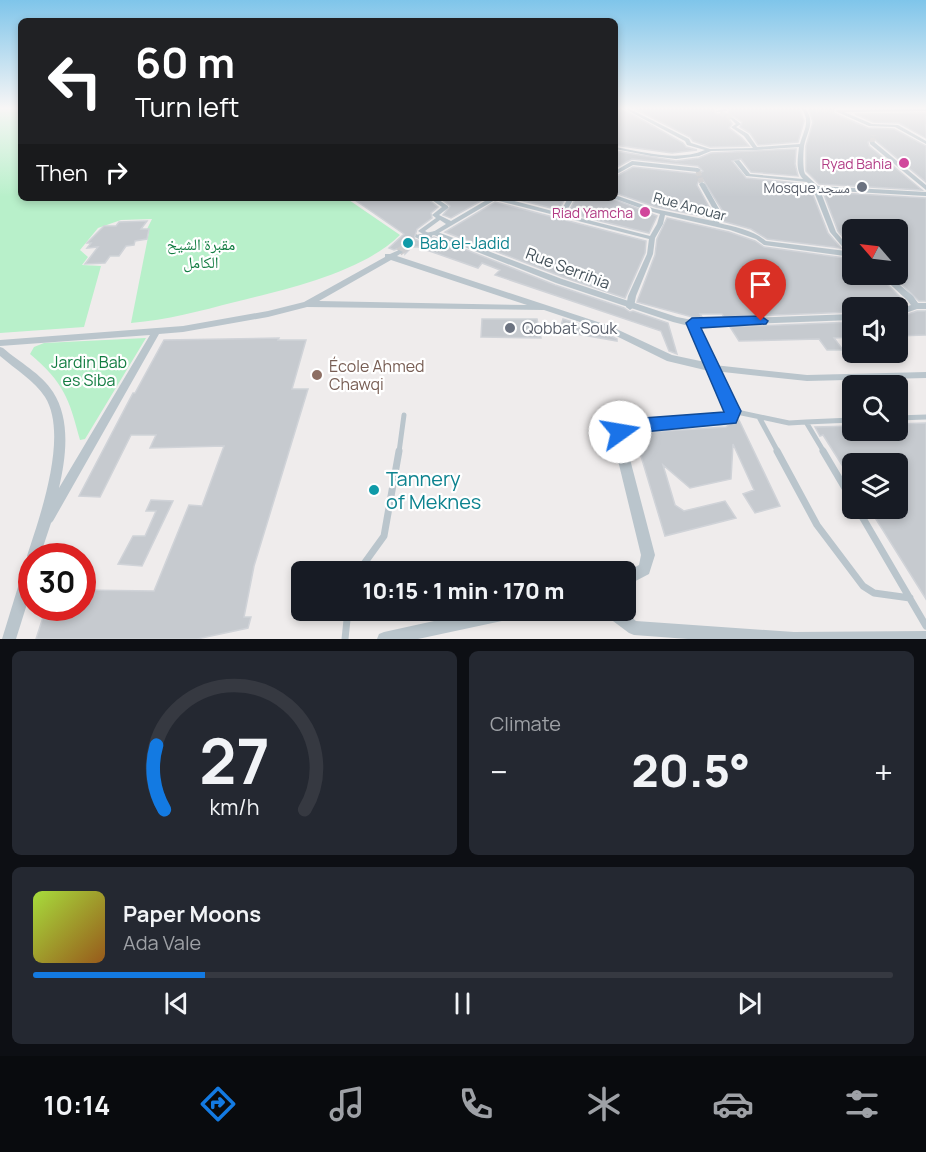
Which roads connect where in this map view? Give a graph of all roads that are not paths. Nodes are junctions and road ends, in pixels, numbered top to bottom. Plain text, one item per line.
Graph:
1 (683, 138) edge
2 (748, 138) edge
3 (805, 138) edge
4 (872, 143) dead end
5 (802, 145) junction
6 (618, 149) edge
7 (731, 149) junction
8 (756, 149) junction
9 (710, 150) junction
10 (700, 155) junction
11 (618, 171) edge
12 (809, 181) junction
13 (702, 184) tunnel mouth
14 (816, 188) junction
15 (926, 188) edge
16 (926, 194) edge
17 (618, 198) edge
18 (438, 201) edge
19 (490, 201) edge
20 (508, 201) edge
21 (569, 201) edge
22 (663, 212) junction
23 (562, 214) junction
24 (440, 218) junction
25 (451, 224) junction
26 (715, 224) junction
27 (433, 234) junction
28 (418, 237) tunnel mouth
29 (652, 238) junction
30 (842, 243) edge
31 (399, 252) tunnel mouth
32 (842, 253) edge
33 (388, 256) junction
34 (895, 285) edge
35 (307, 304) junction
36 (916, 306) junction
37 (926, 306) edge
38 (630, 307) junction
39 (552, 309) junction
40 (908, 309) edge
41 (842, 317) edge
42 (692, 323) junction
43 (156, 332) junction
44 (0, 343) edge
45 (0, 351) edge
46 (714, 368) junction
47 (926, 375) edge
48 (732, 411) junction
49 (404, 415) dead end
50 (759, 417) junction
51 (926, 417) edge
52 (908, 418) edge
53 (842, 420) edge
54 (806, 422) junction
55 (842, 483) edge
56 (863, 519) edge
57 (43, 527) junction
58 (38, 543) edge
59 (366, 561) edge
60 (636, 573) edge
61 (910, 598) junction
62 (18, 610) edge
63 (347, 621) edge
64 (468, 621) edge
65 (625, 621) edge
66 (926, 626) edge
67 (926, 638) edge
68 (9, 639) edge
69 (345, 639) edge
70 (384, 639) edge

1 - 9 street
2 - 8 street
3 - 5 street
4 - 15 street
5 - 8 street
5 - 12 street
6 - 10 street
7 - 8 street
7 - 9 street
7 - 12 street
9 - 10 street
10 - 11 street
12 - 14 street
13 - 26 street
14 - 16 street
14 - 30 street
17 - 22 street, Rue Anouar
18 - 24 street
19 - 25 street
20 - 23 street
21 - 23 street
22 - 26 street, Rue Anouar
22 - 29 street
23 - 29 street
24 - 25 street
24 - 27 street
25 - 27 street
26 - 32 street, Rue Anouar
27 - 28 street
27 - 38 street, Rue Serrihia
29 - 38 street
31 - 33 street
33 - 35 street
33 - 39 street
34 - 36 street
35 - 39 street
35 - 43 street
36 - 37 street
36 - 40 street
38 - 42 street, Rue Serrihia
39 - 46 street
41 - 42 street, Rue Serrihia
42 - 46 street
43 - 44 street
43 - 57 street
45 - 57 street
46 - 47 street
46 - 48 street
48 - 50 lane
48 - 60 street
49 - 59 lane
50 - 54 lane
50 - 61 lane
51 - 52 lane
53 - 54 lane
54 - 55 lane
56 - 61 lane
57 - 58 street
61 - 66 lane
62 - 68 street
63 - 69 lane
64 - 70 street
65 - 67 street

